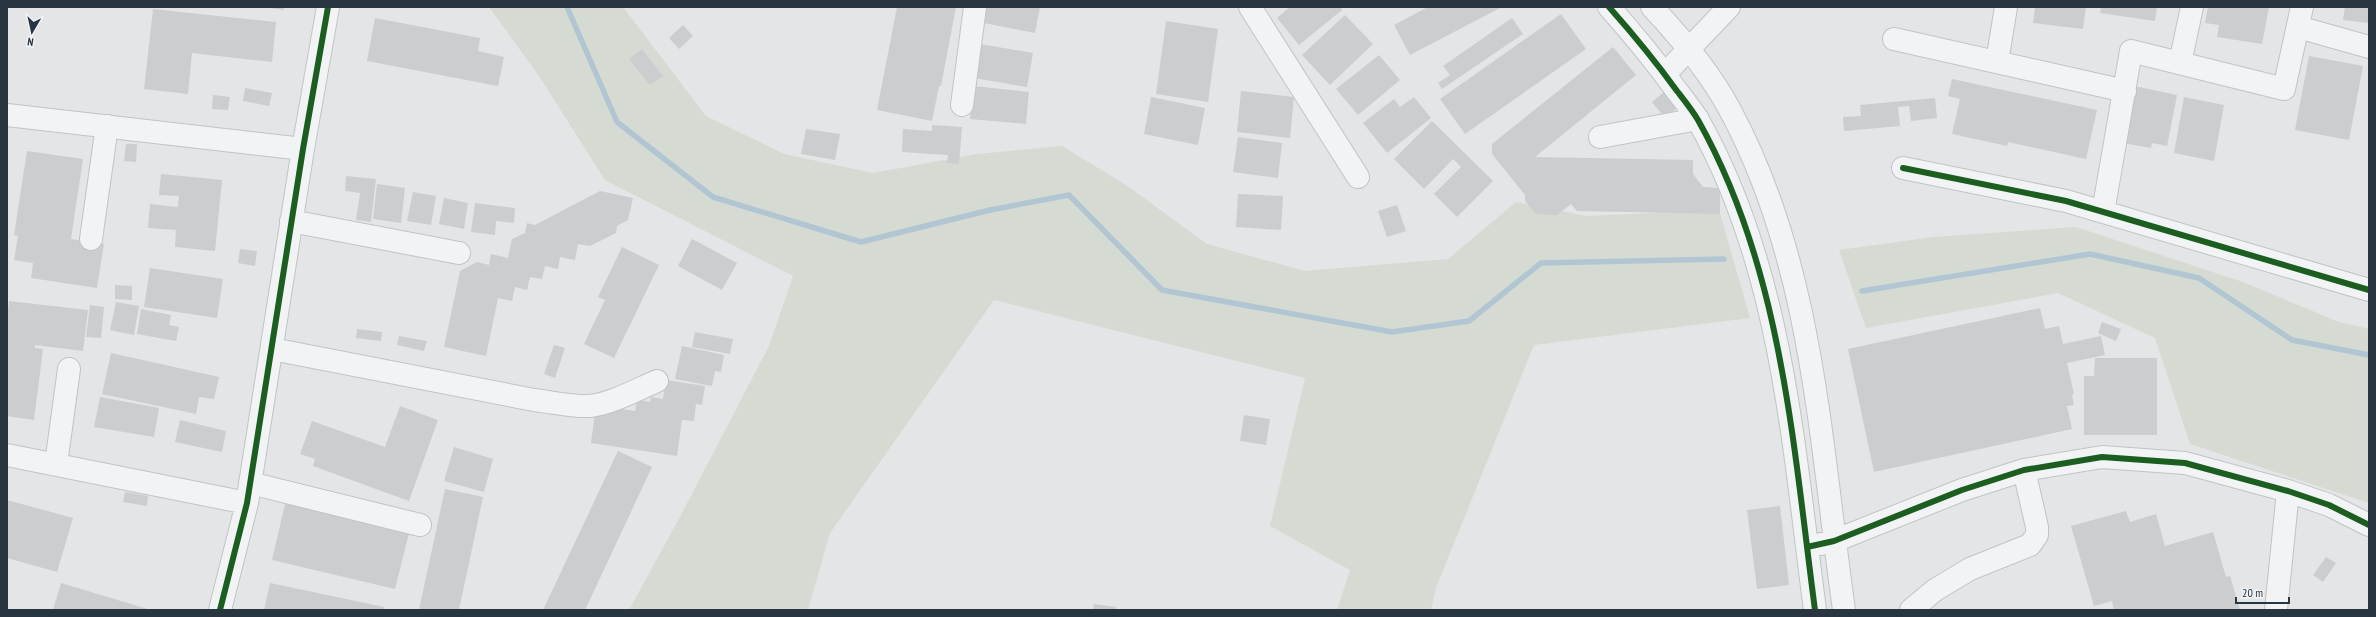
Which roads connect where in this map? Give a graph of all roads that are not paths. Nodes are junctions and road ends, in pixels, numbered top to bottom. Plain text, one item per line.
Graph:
1 (328, 7) edge
2 (975, 7) edge
3 (1250, 7) edge
4 (1609, 7) edge
5 (1652, 7) edge
6 (1729, 7) edge
7 (2006, 7) edge
8 (2192, 7) edge
9 (2300, 17) edge
10 (1894, 39) dead end
11 (2369, 48) edge
12 (1690, 49) junction
13 (1997, 62) junction
14 (2180, 63) junction
15 (1665, 74) junction
16 (2124, 91) junction
17 (962, 105) dead end
18 (7, 116) edge
19 (1698, 119) junction
20 (107, 126) junction
21 (1600, 137) dead end
22 (303, 149) junction
23 (1903, 168) dead end
24 (1358, 177) dead end
25 (2103, 212) junction
26 (291, 221) junction
27 (91, 239) dead end
28 (459, 253) dead end
29 (2369, 290) edge
30 (272, 349) junction
31 (69, 369) dead end
32 (657, 381) dead end
33 (7, 455) edge
34 (56, 464) junction
35 (2024, 470) junction
36 (2288, 491) junction
37 (248, 493) junction
38 (420, 525) dead end
39 (2369, 525) edge
40 (1834, 541) junction
41 (1807, 547) junction
42 (220, 610) edge
43 (1815, 610) edge
44 (1844, 610) edge
45 (1911, 610) edge
46 (2276, 610) edge

1 - 22 street
2 - 17 street
3 - 24 street
4 - 15 street
5 - 12 street
6 - 12 street
7 - 13 street
8 - 14 street
9 - 11 street
9 - 14 street
10 - 13 street
12 - 15 street
12 - 40 street
13 - 16 street
14 - 16 street
15 - 19 street
16 - 25 street
18 - 20 street
19 - 21 street
19 - 41 street
20 - 22 street
20 - 27 street
22 - 26 street
23 - 25 street
25 - 29 street
26 - 28 street
26 - 30 street
30 - 32 street
30 - 37 street
31 - 34 street
33 - 34 street
34 - 37 street
35 - 36 street
35 - 40 street
35 - 45 street
36 - 39 street
36 - 46 street
37 - 38 street
37 - 42 street
40 - 41 street
40 - 44 street
41 - 43 street

